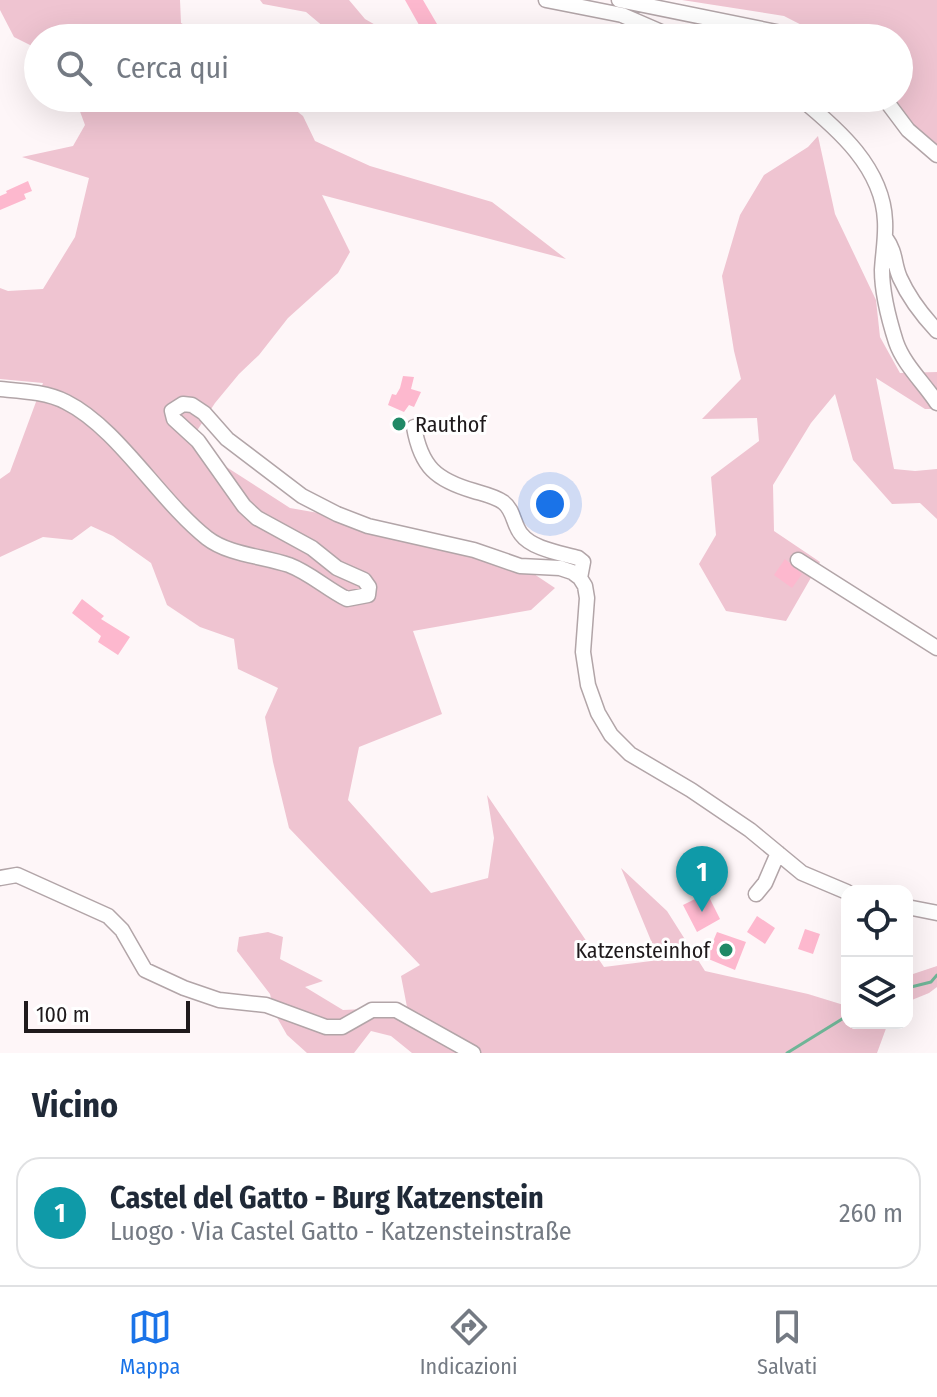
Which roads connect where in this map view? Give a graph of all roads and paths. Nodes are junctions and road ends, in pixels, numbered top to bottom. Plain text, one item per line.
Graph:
1 (546, 0) edge
2 (619, 0) edge
3 (643, 24) edge
4 (737, 24) edge
5 (815, 112) edge
6 (894, 112) edge
7 (937, 155) edge
8 (885, 237) junction
9 (937, 331) edge
10 (0, 389) edge
11 (937, 403) edge
12 (414, 427) dead end
13 (798, 560) dead end
14 (580, 578) junction
15 (937, 648) edge
16 (778, 853) junction
17 (0, 878) edge
18 (841, 889) edge
19 (756, 894) dead end
20 (913, 908) edge
21 (937, 913) edge
22 (473, 1053) edge

1 - 3 street
2 - 4 street
5 - 8 street
6 - 7 street
8 - 9 street
8 - 11 street
10 - 14 street
12 - 14 street
13 - 15 street
14 - 16 street
16 - 18 street
16 - 19 street
17 - 22 street
20 - 21 street

